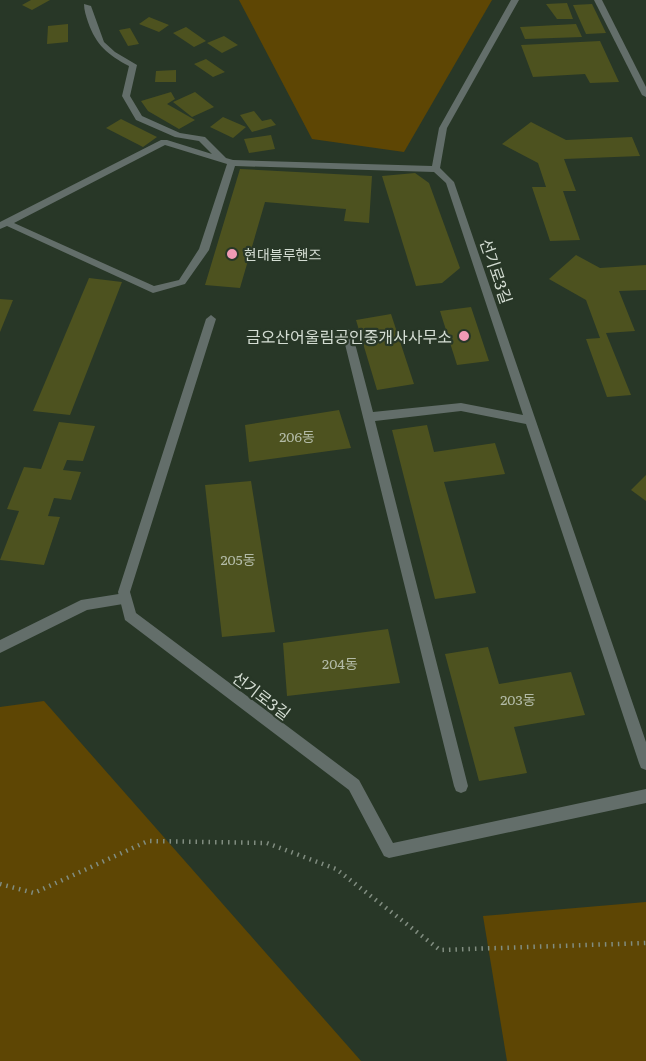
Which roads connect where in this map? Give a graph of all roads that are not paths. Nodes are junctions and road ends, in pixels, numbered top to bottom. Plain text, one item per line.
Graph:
1 (515, 0) edge
2 (598, 0) edge
3 (87, 6) dead end
4 (646, 95) edge
5 (227, 161) junction
6 (436, 169) junction
7 (2, 224) edge
8 (211, 319) dead end
9 (347, 332) dead end
10 (369, 417) junction
11 (531, 421) junction
12 (125, 599) junction
13 (0, 647) edge
14 (646, 763) edge
15 (461, 786) dead end
16 (646, 796) edge

1 - 6 street
2 - 4 street
3 - 5 street
5 - 6 street
5 - 7 street
5 - 7 street
6 - 11 street, 선기로3길
8 - 12 street
9 - 10 street
10 - 11 street
10 - 15 street
11 - 14 street, 선기로3길
12 - 13 street
12 - 16 street, 선기로3길

